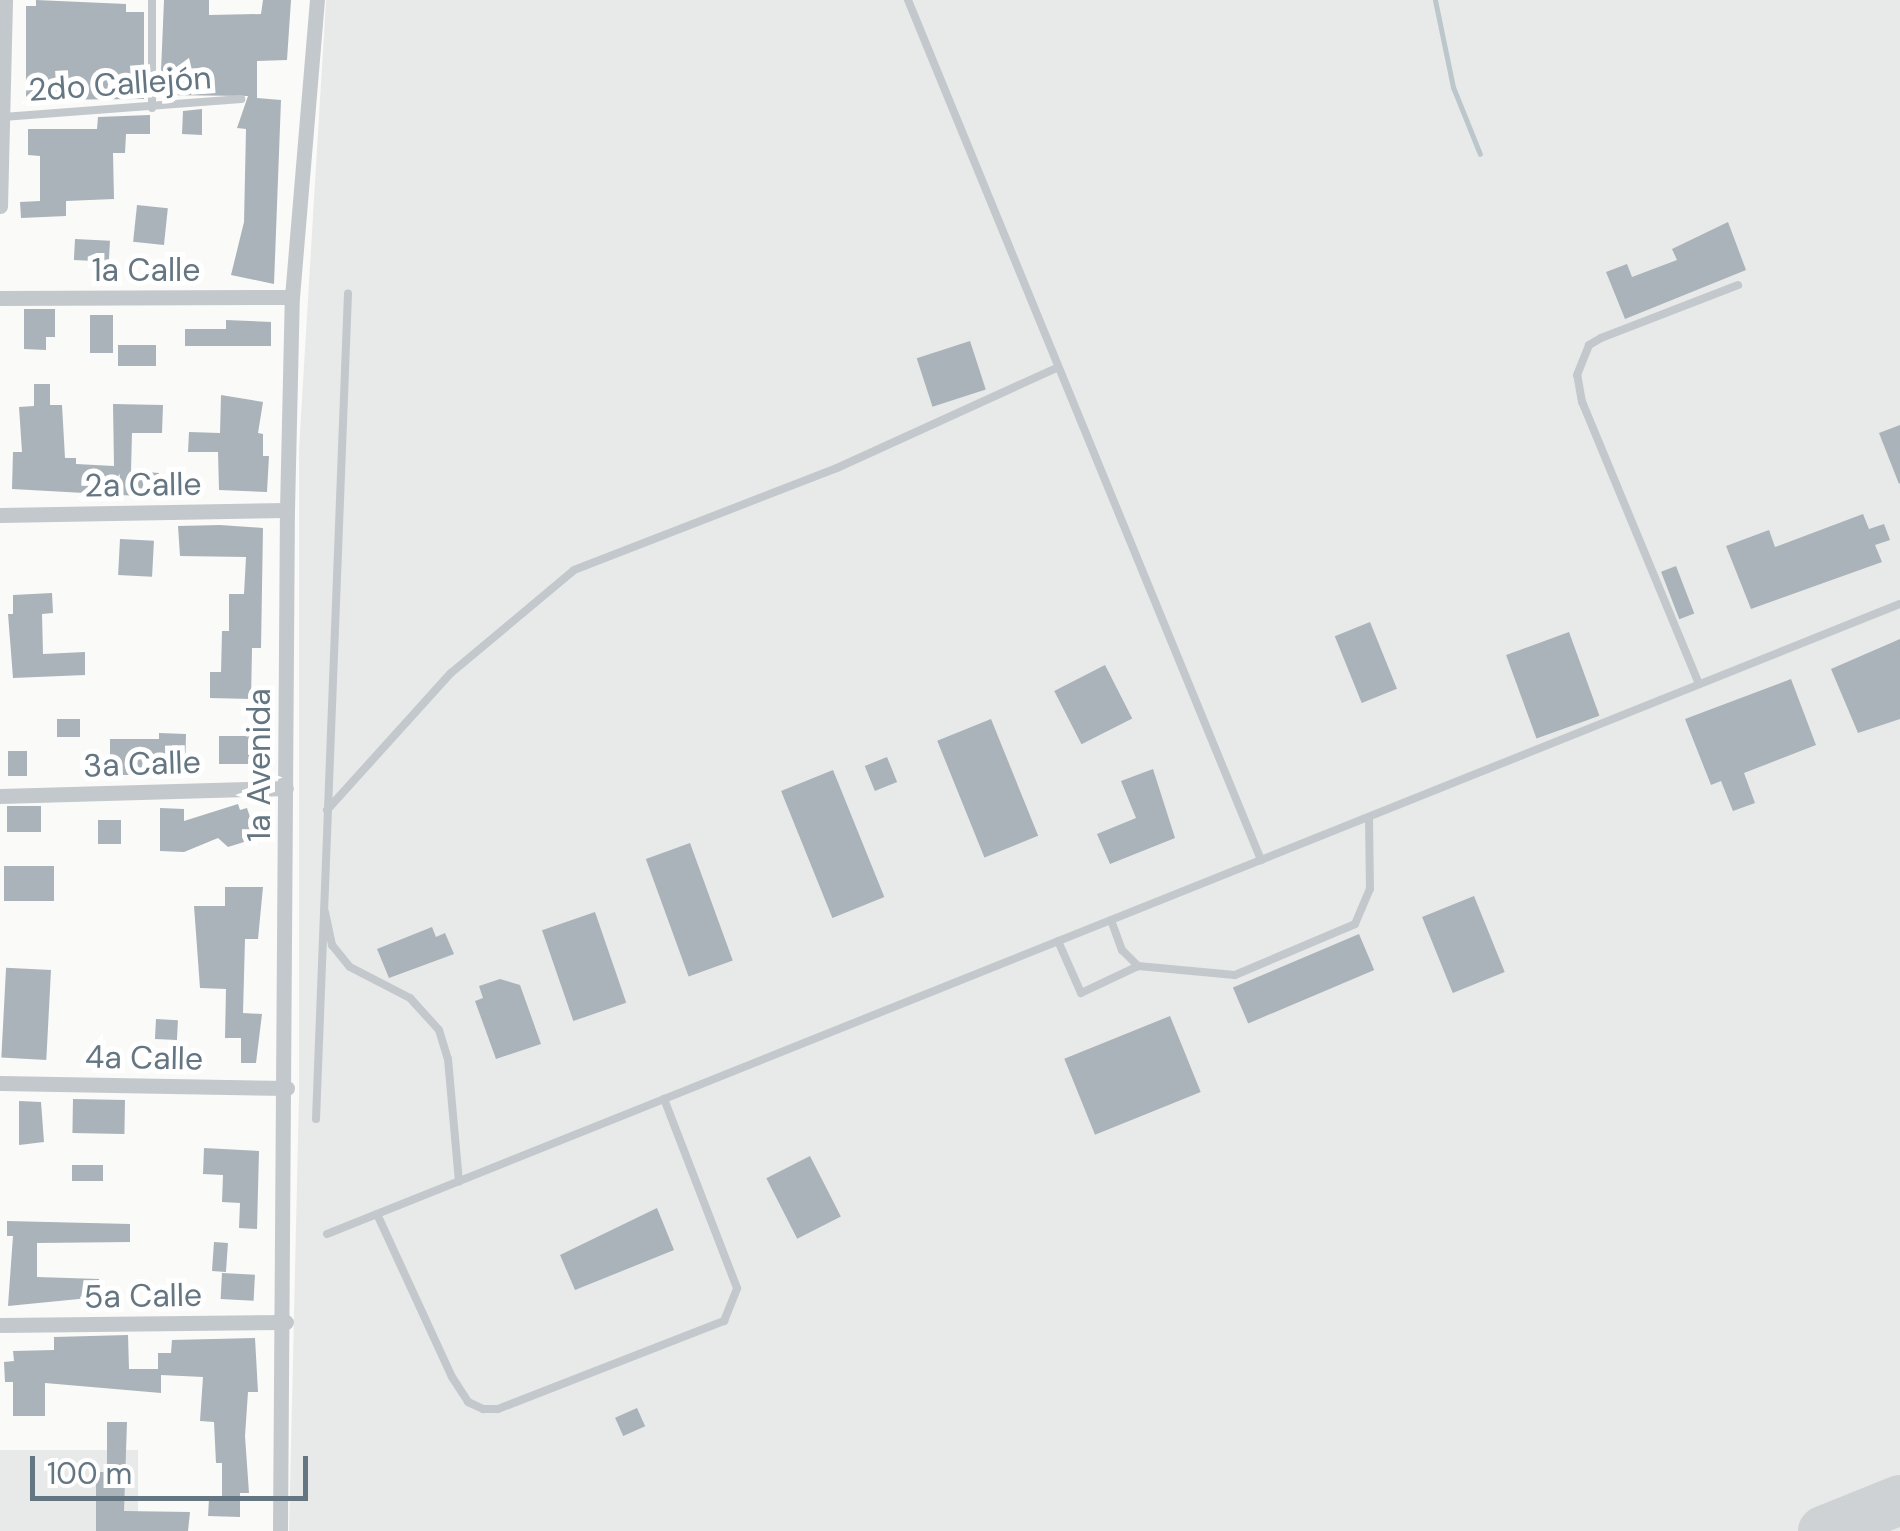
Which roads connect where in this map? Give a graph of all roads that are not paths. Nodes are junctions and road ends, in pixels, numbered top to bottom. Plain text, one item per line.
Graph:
1 (4, 0) edge
2 (152, 0) edge
3 (317, 0) edge
4 (908, 0) edge
5 (241, 99) dead end
6 (152, 108) junction
7 (3, 117) junction
8 (0, 206) edge
9 (1738, 285) dead end
10 (348, 294) dead end
11 (292, 297) junction
12 (0, 298) edge
13 (1056, 368) junction
14 (287, 510) junction
15 (0, 515) edge
16 (1900, 604) edge
17 (1699, 684) junction
18 (286, 788) junction
19 (0, 796) edge
20 (328, 810) junction
21 (1369, 818) junction
22 (1261, 860) junction
23 (322, 898) junction
24 (1111, 920) junction
25 (1058, 942) junction
26 (1138, 966) junction
27 (0, 1083) edge
28 (287, 1088) junction
29 (664, 1099) junction
30 (316, 1119) dead end
31 (458, 1182) junction
32 (377, 1214) junction
33 (328, 1234) dead end
34 (286, 1322) junction
35 (0, 1324) edge
36 (280, 1531) edge

1 - 7 street
2 - 6 lane
3 - 11 street, 1a Avenida
4 - 13 lane
5 - 6 lane, 2do Callejón
6 - 7 lane, 2do Callejón
7 - 8 street
9 - 17 lane
10 - 20 lane
11 - 12 street, 1a Calle
11 - 14 street, 1a Avenida
13 - 20 lane
13 - 22 lane
14 - 15 street, 2a Calle
14 - 18 street, 1a Avenida
16 - 17 lane
17 - 21 lane
18 - 19 street, 3a Calle
18 - 28 street, 1a Avenida
20 - 23 lane
21 - 22 lane
21 - 26 lane
22 - 24 lane
23 - 30 lane
23 - 31 lane
24 - 25 lane
24 - 26 lane
25 - 26 lane
25 - 29 lane
27 - 28 street, 4a Calle
28 - 34 street, 1a Avenida
29 - 31 lane
29 - 32 lane
31 - 32 lane
32 - 33 lane
34 - 35 street, 5a Calle
34 - 36 street, 1a Avenida

